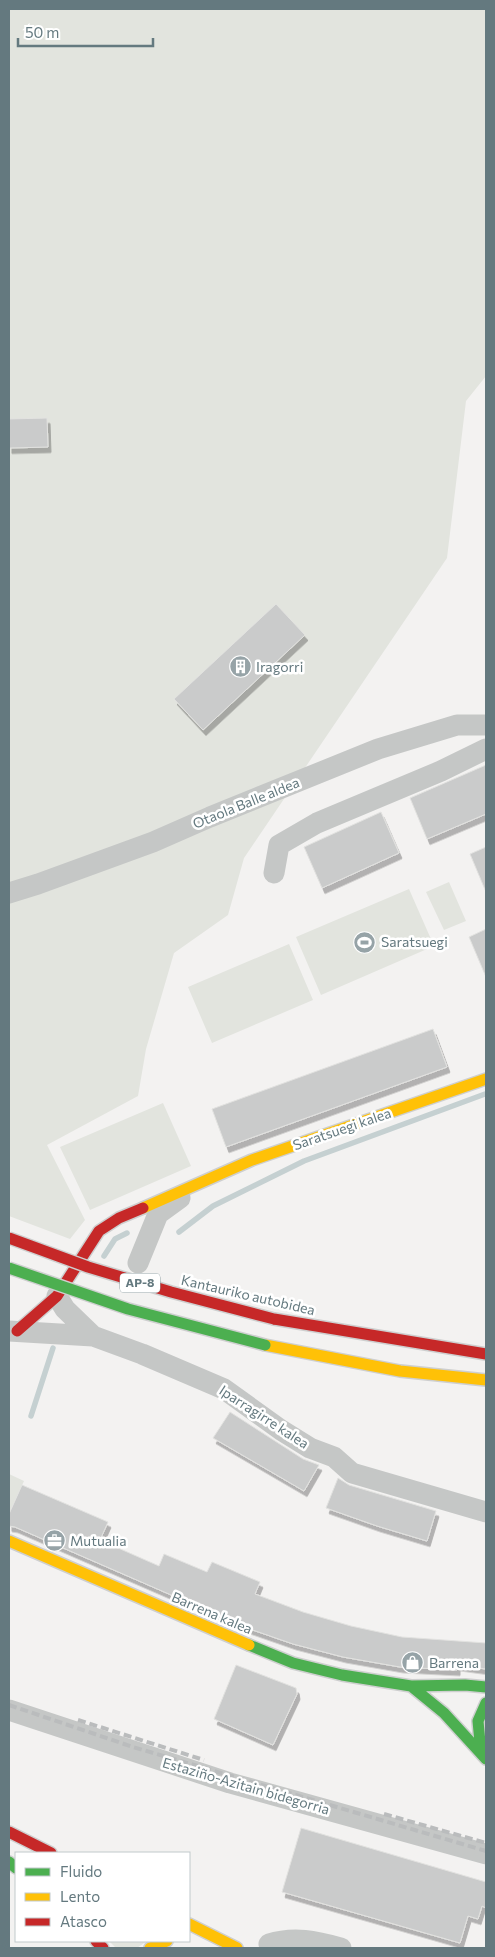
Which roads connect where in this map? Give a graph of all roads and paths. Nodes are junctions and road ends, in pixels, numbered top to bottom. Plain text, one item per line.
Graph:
1 (486, 725) edge
2 (486, 749) edge
3 (274, 872) dead end
4 (9, 893) edge
5 (486, 1079) edge
6 (200, 1183) junction
7 (9, 1238) edge
8 (138, 1263) dead end
9 (9, 1268) edge
10 (56, 1296) junction
11 (13, 1331) edge
12 (93, 1336) junction
13 (486, 1354) edge
14 (486, 1380) edge
15 (486, 1512) edge
16 (9, 1541) edge
17 (411, 1686) junction
18 (486, 1687) edge
19 (486, 1703) edge
20 (9, 1710) edge
21 (484, 1756) edge
22 (9, 1832) edge
23 (49, 1852) edge
24 (486, 1854) edge
25 (190, 1924) edge
26 (165, 1942) edge
27 (269, 1944) dead end
28 (150, 1948) edge
29 (237, 1948) edge
30 (341, 1948) edge

1 - 4 street, Otaola Balle aldea
2 - 3 street
5 - 6 main road, Saratsuegi kalea
6 - 8 street, Saratsuegi kalea
6 - 10 main road, Saratsuegi kalea
7 - 13 main road, Kantauriko autobidea / AP-8, bridge
9 - 14 main road, AP-8, bridge
10 - 11 main road, Saratsuegi kalea
10 - 12 street
11 - 12 street, Iparragirre kalea
12 - 15 street, Iparragirre kalea
16 - 17 main road, Barrena kalea
17 - 18 main road, Barrena kalea
17 - 21 main road
19 - 21 main road
20 - 24 street, Estaziño-Azitain bidegorria
22 - 23 main road
25 - 29 main road
26 - 28 main road
27 - 30 street

